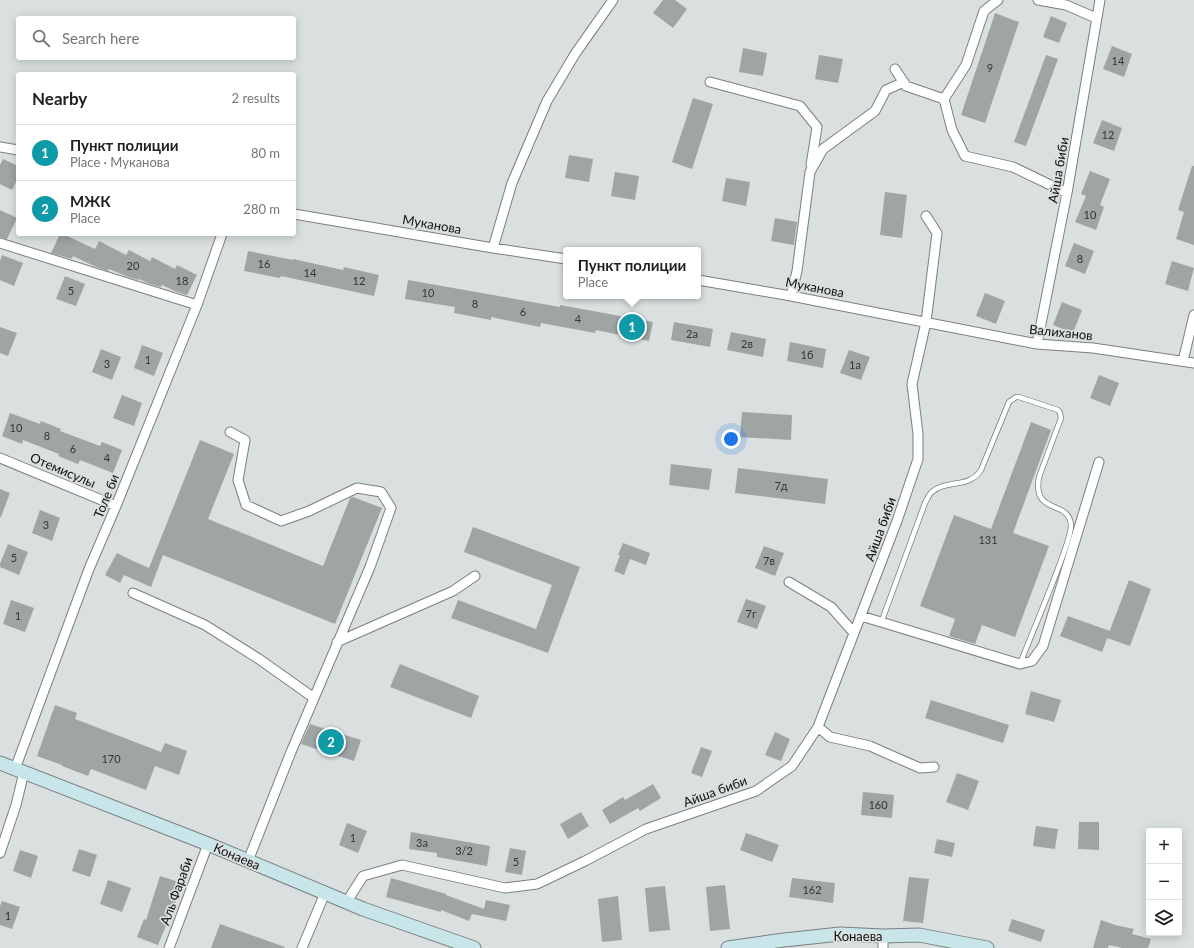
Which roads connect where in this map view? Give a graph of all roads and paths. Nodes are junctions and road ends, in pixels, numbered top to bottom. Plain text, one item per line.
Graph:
1 (613, 0) edge
2 (998, 0) edge
3 (1038, 0) edge
4 (1100, 0) edge
5 (1096, 18) junction
6 (895, 69) dead end
7 (710, 82) dead end
8 (904, 82) junction
9 (944, 99) junction
10 (0, 139) edge
11 (4, 147) edge
12 (16, 150) edge
13 (810, 172) junction
14 (1067, 193) junction
15 (296, 214) edge
16 (926, 216) dead end
17 (221, 236) edge
18 (0, 243) edge
19 (492, 248) junction
20 (563, 259) edge
21 (701, 281) edge
22 (791, 296) junction
23 (197, 305) junction
24 (1194, 316) edge
25 (926, 322) junction
26 (1037, 344) junction
27 (1183, 361) junction
28 (1194, 363) edge
29 (230, 432) dead end
30 (0, 458) edge
31 (1099, 462) dead end
32 (116, 506) junction
33 (475, 576) dead end
34 (789, 582) dead end
35 (133, 593) dead end
36 (861, 616) junction
37 (882, 623) junction
38 (854, 633) junction
39 (337, 642) junction
40 (1020, 664) junction
41 (314, 698) junction
42 (818, 727) junction
43 (0, 763) edge
44 (934, 766) dead end
45 (19, 770) junction
46 (208, 844) junction
47 (0, 853) edge
48 (248, 861) junction
49 (325, 893) junction
50 (346, 903) junction
51 (883, 942) edge
52 (783, 944) edge
53 (169, 948) edge
54 (302, 948) edge
55 (474, 948) edge
56 (735, 948) edge
57 (988, 948) edge

1 - 19 street
2 - 9 street
3 - 5 street
4 - 5 street, Айша биби
5 - 14 street, Айша биби
6 - 8 street
7 - 13 street
8 - 9 street
8 - 13 street
9 - 14 street
10 - 11 street
11 - 12 street
13 - 22 street
14 - 26 street, Айша биби
15 - 19 street, Муканова
16 - 25 street, Айша биби
17 - 23 street, Толе би
18 - 23 street
19 - 20 street, Муканова
21 - 22 street, Муканова
22 - 25 street, Муканова
23 - 32 street, Толе би
24 - 27 street
25 - 26 street, Валиханов
25 - 36 street, Айша биби
26 - 27 street, Валиханов
27 - 28 street, Валиханов
29 - 39 street
30 - 32 street, Отемисулы
31 - 40 street
32 - 45 street, Толе би
33 - 39 street
34 - 38 street
35 - 41 street
36 - 37 street
36 - 38 street, Айша биби
37 - 40 street
37 - 40 lane
38 - 42 street, Айша биби
39 - 41 street
41 - 48 street
42 - 44 street
42 - 50 street, Айша биби
43 - 45 main road, Конаева
45 - 46 main road, Конаева
45 - 47 street, Толе би
46 - 48 main road, Конаева
46 - 53 street, Аль Фараби
48 - 49 main road, Конаева
49 - 50 main road, Конаева
49 - 54 street
50 - 55 main road, Конаева
51 - 52 main road, Конаева
51 - 57 main road, Конаева
52 - 56 main road, Конаева

